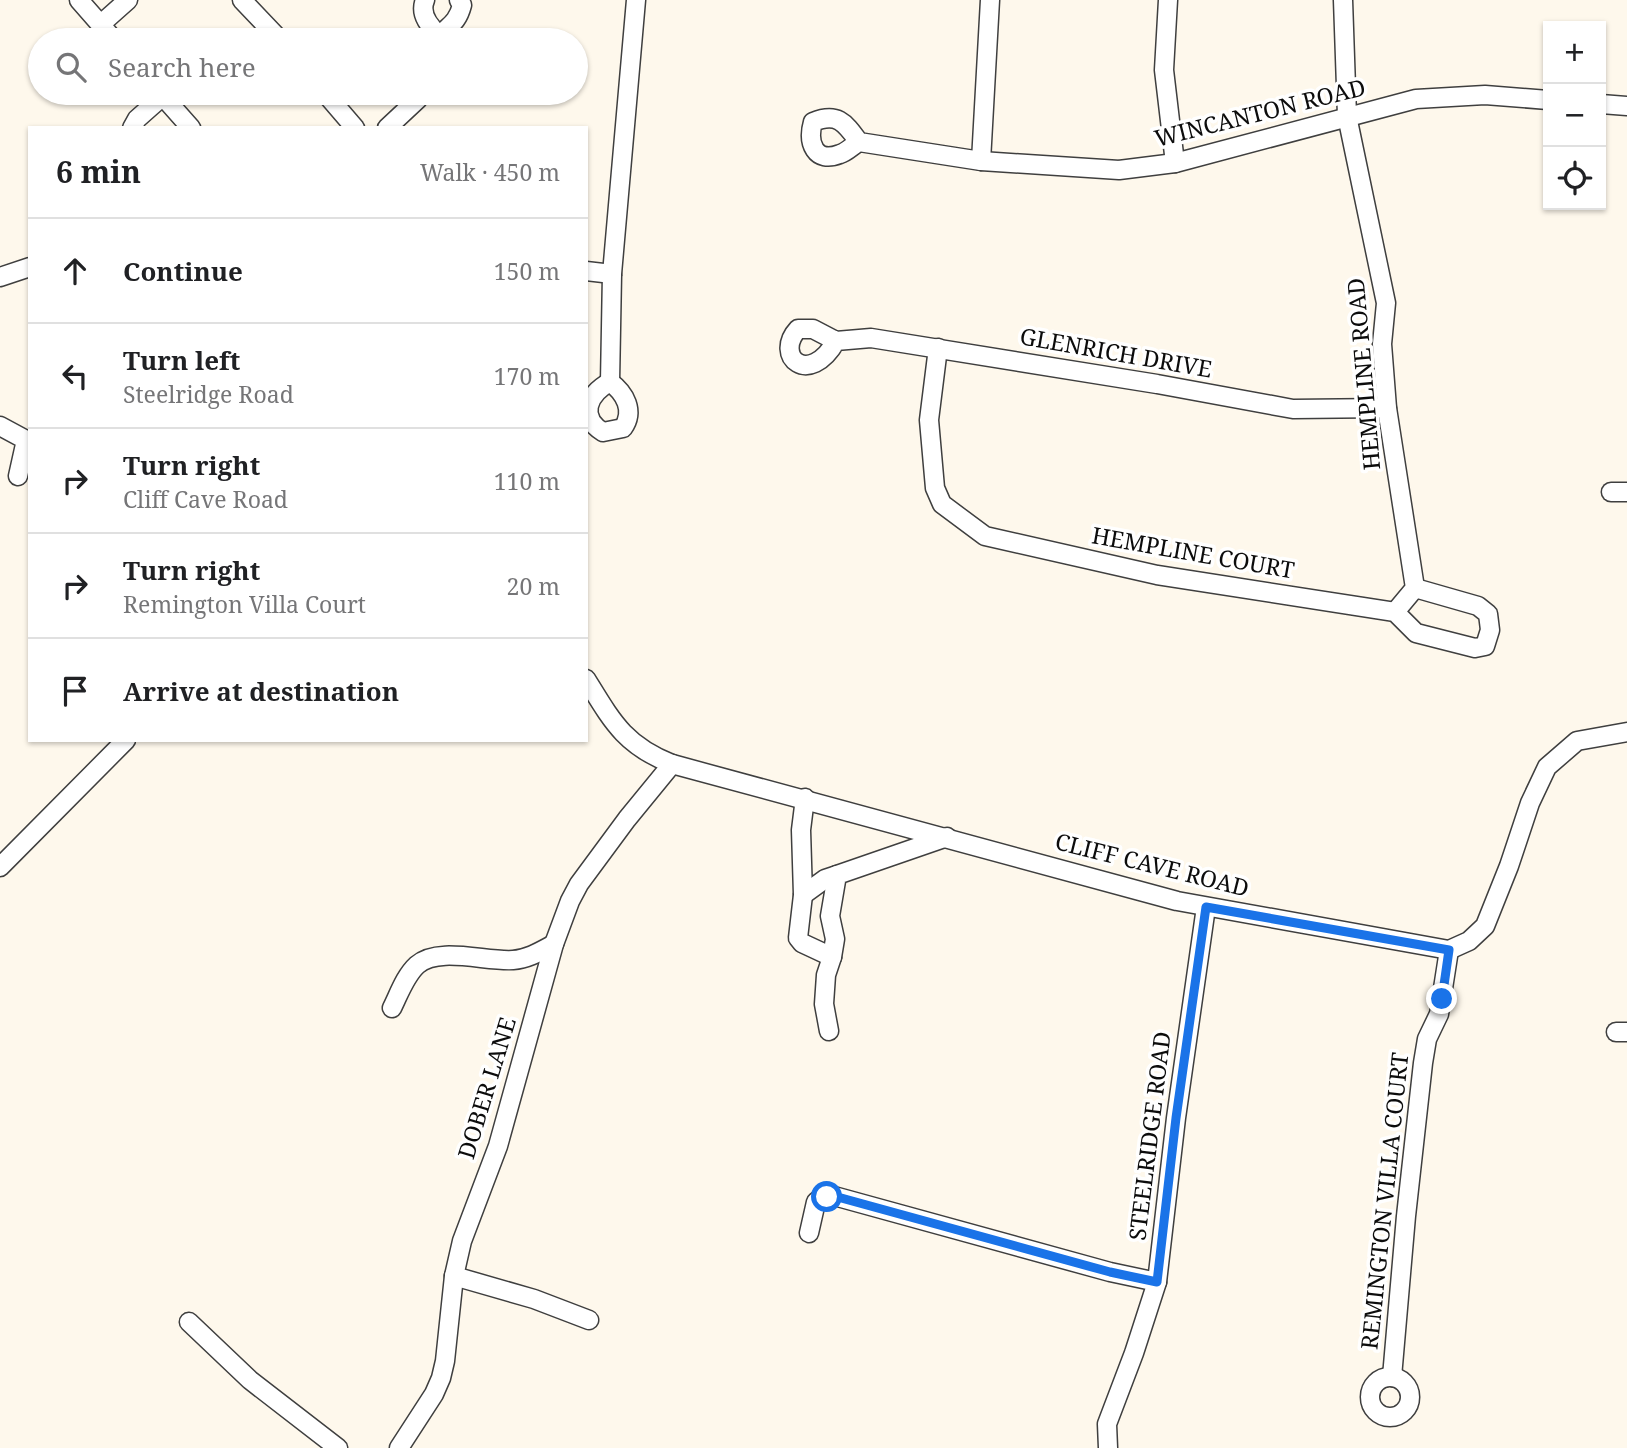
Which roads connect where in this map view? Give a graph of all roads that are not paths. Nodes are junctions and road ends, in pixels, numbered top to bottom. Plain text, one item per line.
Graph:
1 (79, 0) edge
2 (128, 0) edge
3 (242, 0) edge
4 (425, 0) edge
5 (459, 0) edge
6 (636, 0) edge
7 (990, 0) edge
8 (1168, 0) edge
9 (1343, 0) edge
10 (100, 24) junction
11 (104, 28) edge
12 (269, 28) edge
13 (432, 28) edge
14 (449, 28) edge
15 (1543, 100) edge
16 (1606, 104) edge
17 (152, 105) edge
18 (171, 105) edge
19 (335, 105) edge
20 (412, 105) edge
21 (1627, 106) edge
22 (1347, 116) junction
23 (133, 126) edge
24 (189, 126) edge
25 (353, 126) edge
26 (389, 126) edge
27 (859, 142) dead end
28 (981, 161) junction
29 (1175, 163) junction
30 (28, 268) edge
31 (588, 271) edge
32 (612, 274) junction
33 (0, 277) edge
34 (836, 341) dead end
35 (938, 348) junction
36 (610, 382) dead end
37 (1387, 408) junction
38 (0, 426) edge
39 (28, 440) edge
40 (0, 473) edge
41 (24, 477) edge
42 (1415, 588) junction
43 (1395, 612) junction
44 (588, 682) edge
45 (1627, 732) edge
46 (124, 742) edge
47 (672, 764) junction
48 (805, 798) junction
49 (947, 837) junction
50 (0, 867) edge
51 (837, 874) junction
52 (803, 895) junction
53 (1206, 907) junction
54 (554, 944) junction
55 (1449, 950) junction
56 (832, 957) junction
57 (392, 1008) dead end
58 (829, 1031) dead end
59 (809, 1233) dead end
60 (454, 1276) junction
61 (1157, 1282) junction
62 (589, 1320) dead end
63 (189, 1322) dead end
64 (1392, 1377) dead end
65 (338, 1448) edge
66 (399, 1448) edge
67 (1108, 1448) edge

1 - 10 street
2 - 10 street
3 - 12 street
4 - 13 street
5 - 14 street
6 - 32 street
7 - 28 street
8 - 29 street
9 - 22 street, HEMPLINE ROAD
10 - 11 street
15 - 22 street, WINCANTON ROAD
16 - 21 street
17 - 23 street
18 - 24 street
19 - 25 street
20 - 26 street
22 - 29 street, WINCANTON ROAD
22 - 37 street, HEMPLINE ROAD
27 - 28 street, WINCANTON ROAD
28 - 29 street, WINCANTON ROAD
30 - 33 street
31 - 32 street
32 - 36 street
34 - 35 street, GLENRICH DRIVE
35 - 37 street, GLENRICH DRIVE
35 - 43 street, HEMPLINE COURT
37 - 42 street, HEMPLINE ROAD
38 - 39 street
39 - 41 street
40 - 41 street
42 - 43 street
42 - 43 street
44 - 47 street, CLIFF CAVE ROAD
45 - 55 street
46 - 50 street
47 - 48 street, CLIFF CAVE ROAD
47 - 54 street, DOBER LANE
48 - 49 street, CLIFF CAVE ROAD
48 - 52 street
49 - 51 street
49 - 53 street, CLIFF CAVE ROAD
51 - 52 street
51 - 56 street
52 - 56 street
53 - 55 street, CLIFF CAVE ROAD
53 - 61 street, STEELRIDGE ROAD
54 - 57 street
54 - 60 street, DOBER LANE
55 - 64 street, REMINGTON VILLA COURT
56 - 58 street
59 - 61 street
60 - 62 street
60 - 66 street, DOBER LANE
61 - 67 street, STEELRIDGE ROAD
63 - 65 street

